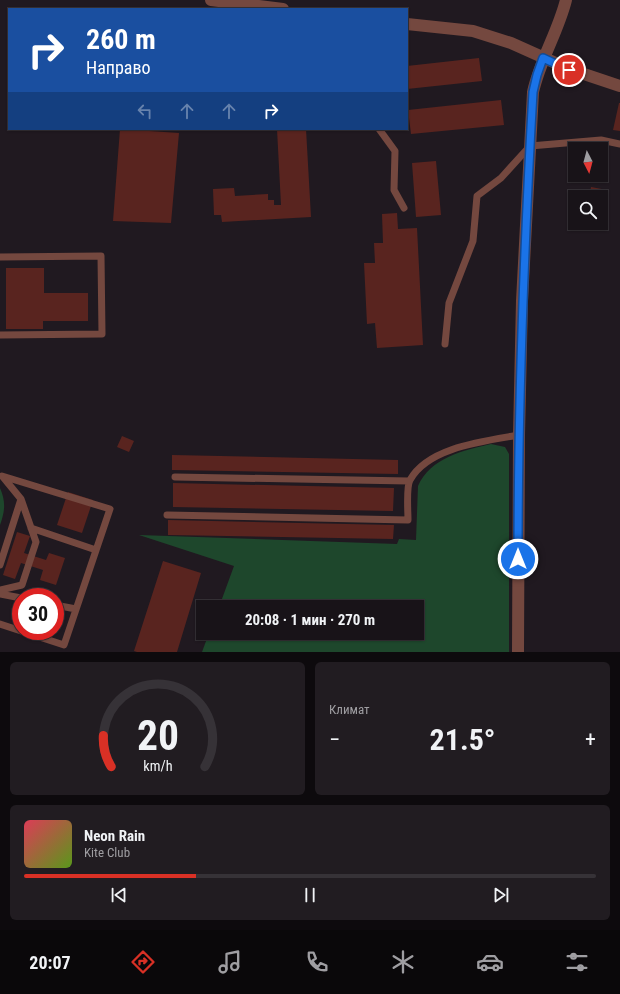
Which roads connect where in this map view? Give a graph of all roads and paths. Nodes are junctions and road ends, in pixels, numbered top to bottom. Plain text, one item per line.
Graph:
1 (211, 0) edge
2 (566, 0) edge
3 (275, 8) edge
4 (408, 24) edge
5 (543, 58) junction
6 (620, 86) edge
7 (380, 130) edge
8 (620, 144) edge
9 (530, 146) junction
10 (404, 208) dead end
11 (0, 257) edge
12 (0, 335) edge
13 (446, 344) dead end
14 (518, 435) junction
15 (1, 475) edge
16 (175, 477) dead end
17 (409, 481) junction
18 (21, 499) junction
19 (167, 515) dead end
20 (31, 528) junction
21 (96, 550) junction
22 (0, 565) edge
23 (0, 590) edge
24 (0, 594) edge
25 (12, 596) edge
26 (64, 606) edge
27 (76, 608) junction
28 (0, 624) edge
29 (518, 652) edge

1 - 3 street
2 - 5 street
4 - 5 street
5 - 6 street
5 - 9 street
7 - 10 lane
8 - 9 lane
9 - 13 lane
9 - 14 street
11 - 12 lane
14 - 17 lane
14 - 29 street
15 - 18 lane
15 - 21 lane
16 - 17 lane
17 - 19 lane
18 - 20 lane
18 - 22 lane
20 - 21 lane
20 - 23 lane
21 - 27 lane
24 - 25 lane
26 - 27 lane
27 - 28 lane

